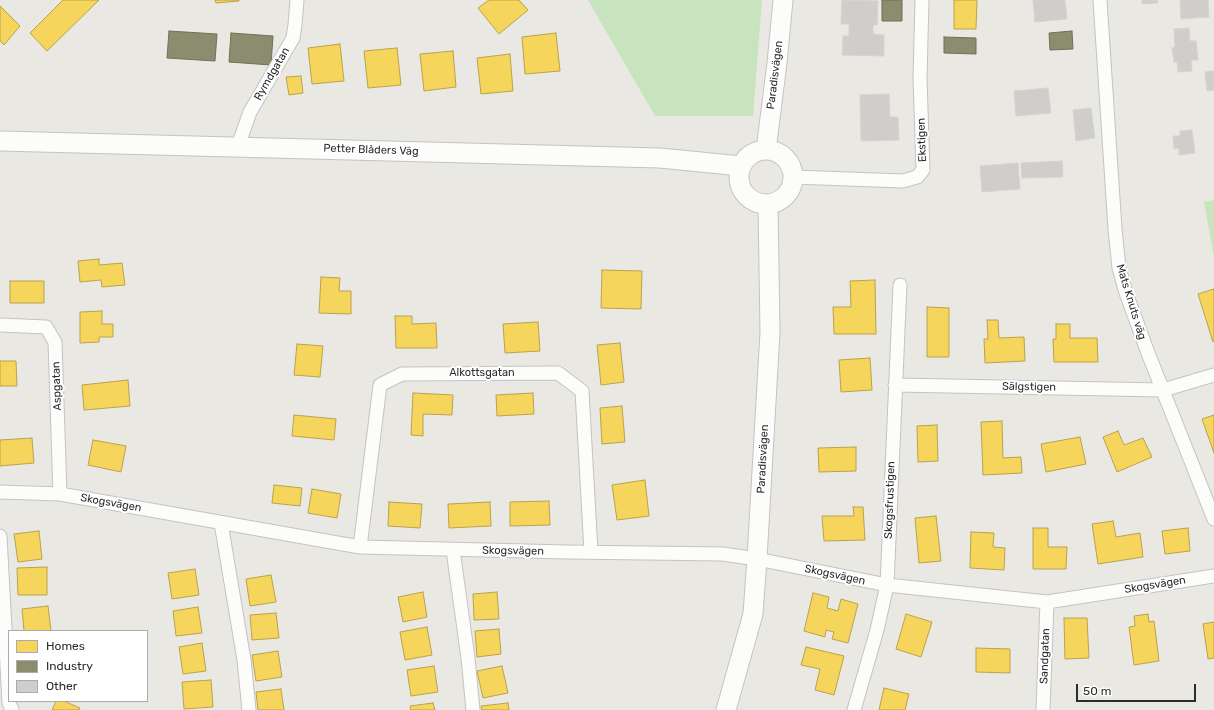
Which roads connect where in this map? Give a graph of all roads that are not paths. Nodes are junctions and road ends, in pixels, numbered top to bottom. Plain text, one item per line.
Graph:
1 (297, 0) edge
2 (782, 0) edge
3 (922, 0) edge
4 (1100, 0) edge
5 (0, 141) edge
6 (238, 146) junction
7 (766, 150) junction
8 (740, 166) junction
9 (793, 177) junction
10 (768, 204) junction
11 (900, 285) dead end
12 (0, 325) edge
13 (1214, 375) edge
14 (895, 385) junction
15 (1163, 390) junction
16 (0, 492) edge
17 (60, 494) junction
18 (1214, 519) edge
19 (220, 523) junction
20 (0, 536) edge
21 (360, 547) junction
22 (453, 550) junction
23 (591, 552) junction
24 (757, 558) junction
25 (1214, 576) edge
26 (887, 585) junction
27 (1047, 602) junction
28 (8, 684) edge
29 (249, 710) edge
30 (473, 710) edge
31 (726, 710) edge
32 (854, 710) edge
33 (1043, 710) edge

1 - 6 street, Rymdgatan
2 - 7 street, Paradisvägen
3 - 9 street, Ekstigen
4 - 15 street, Mats Knuts väg
5 - 6 street, Petter Blåders Väg
6 - 8 street, Petter Blåders Väg
7 - 8 street
7 - 9 street
8 - 10 street
9 - 10 street
10 - 24 street, Paradisvägen
11 - 14 street, Skogsfrustigen
12 - 17 street, Aspgatan
13 - 15 street, Sälgstigen
14 - 15 street, Sälgstigen
14 - 26 street, Skogsfrustigen
15 - 18 street, Mats Knuts väg
16 - 17 street, Skogsvägen
17 - 19 street, Skogsvägen
19 - 21 street, Skogsvägen
19 - 29 street
20 - 28 street
21 - 22 street, Skogsvägen
21 - 23 street, Alkottsgatan
22 - 23 street, Skogsvägen
22 - 30 street
23 - 24 street, Skogsvägen
24 - 26 street, Skogsvägen
24 - 31 street, Paradisvägen
25 - 27 street, Skogsvägen
26 - 27 street, Skogsvägen
26 - 32 street, Skogsfrustigen
27 - 33 street, Sandgatan

